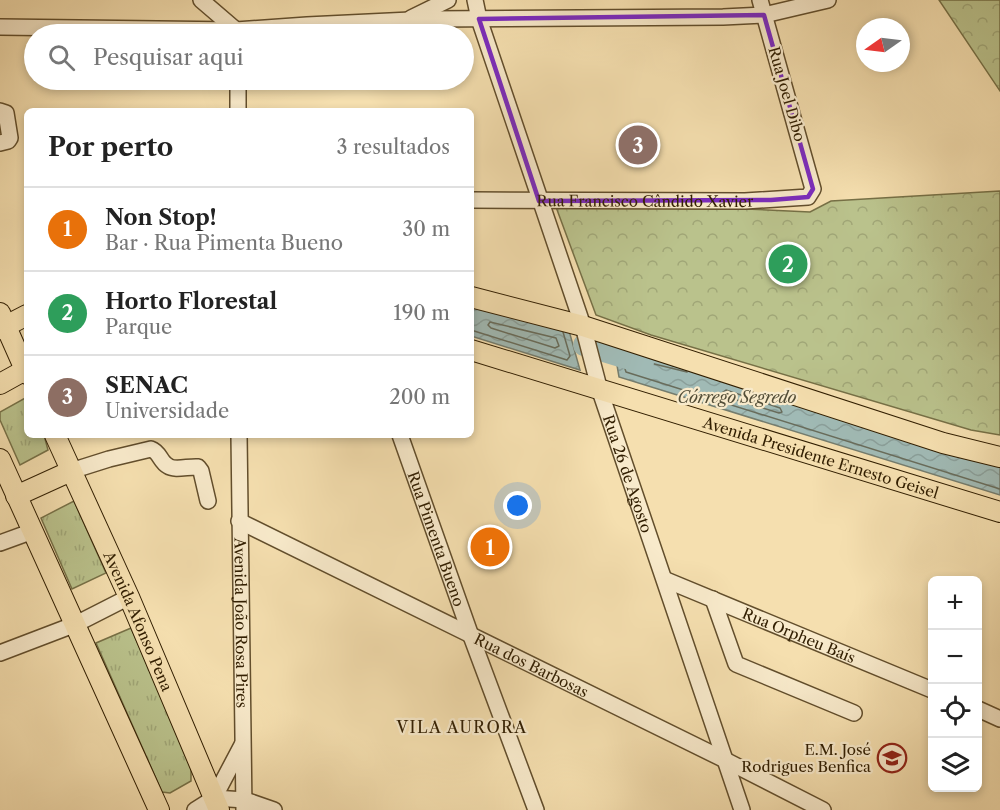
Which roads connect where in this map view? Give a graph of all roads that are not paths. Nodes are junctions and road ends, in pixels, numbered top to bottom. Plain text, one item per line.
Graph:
1 (201, 0) edge
2 (448, 0) edge
3 (475, 0) edge
4 (828, 0) edge
5 (762, 7) edge
6 (478, 19) junction
7 (403, 22) junction
8 (227, 24) edge
9 (339, 24) edge
10 (0, 27) edge
11 (24, 28) edge
12 (238, 90) edge
13 (238, 108) edge
14 (0, 111) edge
15 (0, 143) edge
16 (813, 189) joint
17 (474, 200) edge
18 (539, 201) junction
19 (474, 298) edge
20 (24, 316) edge
21 (4, 326) edge
22 (584, 330) junction
23 (474, 352) edge
24 (24, 366) edge
25 (24, 369) edge
26 (598, 381) junction
27 (0, 384) edge
28 (56, 438) edge
29 (239, 438) edge
30 (401, 438) edge
31 (1000, 457) edge
32 (0, 459) edge
33 (71, 471) junction
34 (16, 496) junction
35 (208, 501) dead end
36 (1000, 512) edge
37 (239, 521) junction
38 (33, 531) junction
39 (0, 543) edge
40 (666, 580) junction
41 (129, 597) junction
42 (713, 599) junction
43 (76, 624) junction
44 (471, 636) junction
45 (0, 653) edge
46 (928, 688) edge
47 (982, 711) edge
48 (854, 713) dead end
49 (1000, 719) edge
50 (244, 742) junction
51 (725, 760) junction
52 (217, 804) edge
53 (252, 806) edge
54 (159, 810) edge
55 (195, 810) edge
56 (274, 810) edge
57 (536, 810) edge
58 (742, 810) edge
59 (823, 810) edge

1 - 8 street
2 - 7 street
3 - 6 street, Rua 26 de Agosto
4 - 5 street
5 - 6 street
5 - 16 street, Rua Joel Dibo
6 - 7 street
6 - 18 street, Rua 26 de Agosto
7 - 9 street
10 - 11 street
12 - 13 street
14 - 15 street
16 - 18 street, Rua Francisco Cândido Xavier
17 - 18 street, Rua Francisco Cândido Xavier
18 - 22 street, Rua 26 de Agosto
19 - 22 main road
20 - 21 main road
21 - 24 main road
22 - 26 street, Rua 26 de Agosto
22 - 31 main road
23 - 26 main road, Avenida Presidente Ernesto Geisel
25 - 27 main road
26 - 36 main road, Avenida Presidente Ernesto Geisel
26 - 40 street, Rua 26 de Agosto
28 - 33 main road, Avenida Afonso Pena
29 - 37 street, Avenida João Rosa Pires
30 - 44 street, Rua Pimenta Bueno
32 - 34 main road
33 - 34 main road
33 - 35 street
33 - 41 main road, Avenida Afonso Pena
34 - 38 main road
37 - 44 street, Rua dos Barbosas
37 - 50 street, Avenida João Rosa Pires
38 - 39 street
38 - 43 main road
40 - 42 street, Rua Orpheu Baís
40 - 51 street, Rua 26 de Agosto
41 - 43 street
41 - 52 main road, Avenida Afonso Pena
42 - 46 street, Rua Orpheu Baís
42 - 48 street
43 - 45 street
43 - 54 main road
44 - 51 street, Rua dos Barbosas
44 - 57 street, Rua Pimenta Bueno
47 - 49 street
50 - 52 street
50 - 53 street, Avenida João Rosa Pires
51 - 58 street, Rua 26 de Agosto
51 - 59 street, Rua dos Barbosas
52 - 53 street
52 - 55 street
53 - 56 street

